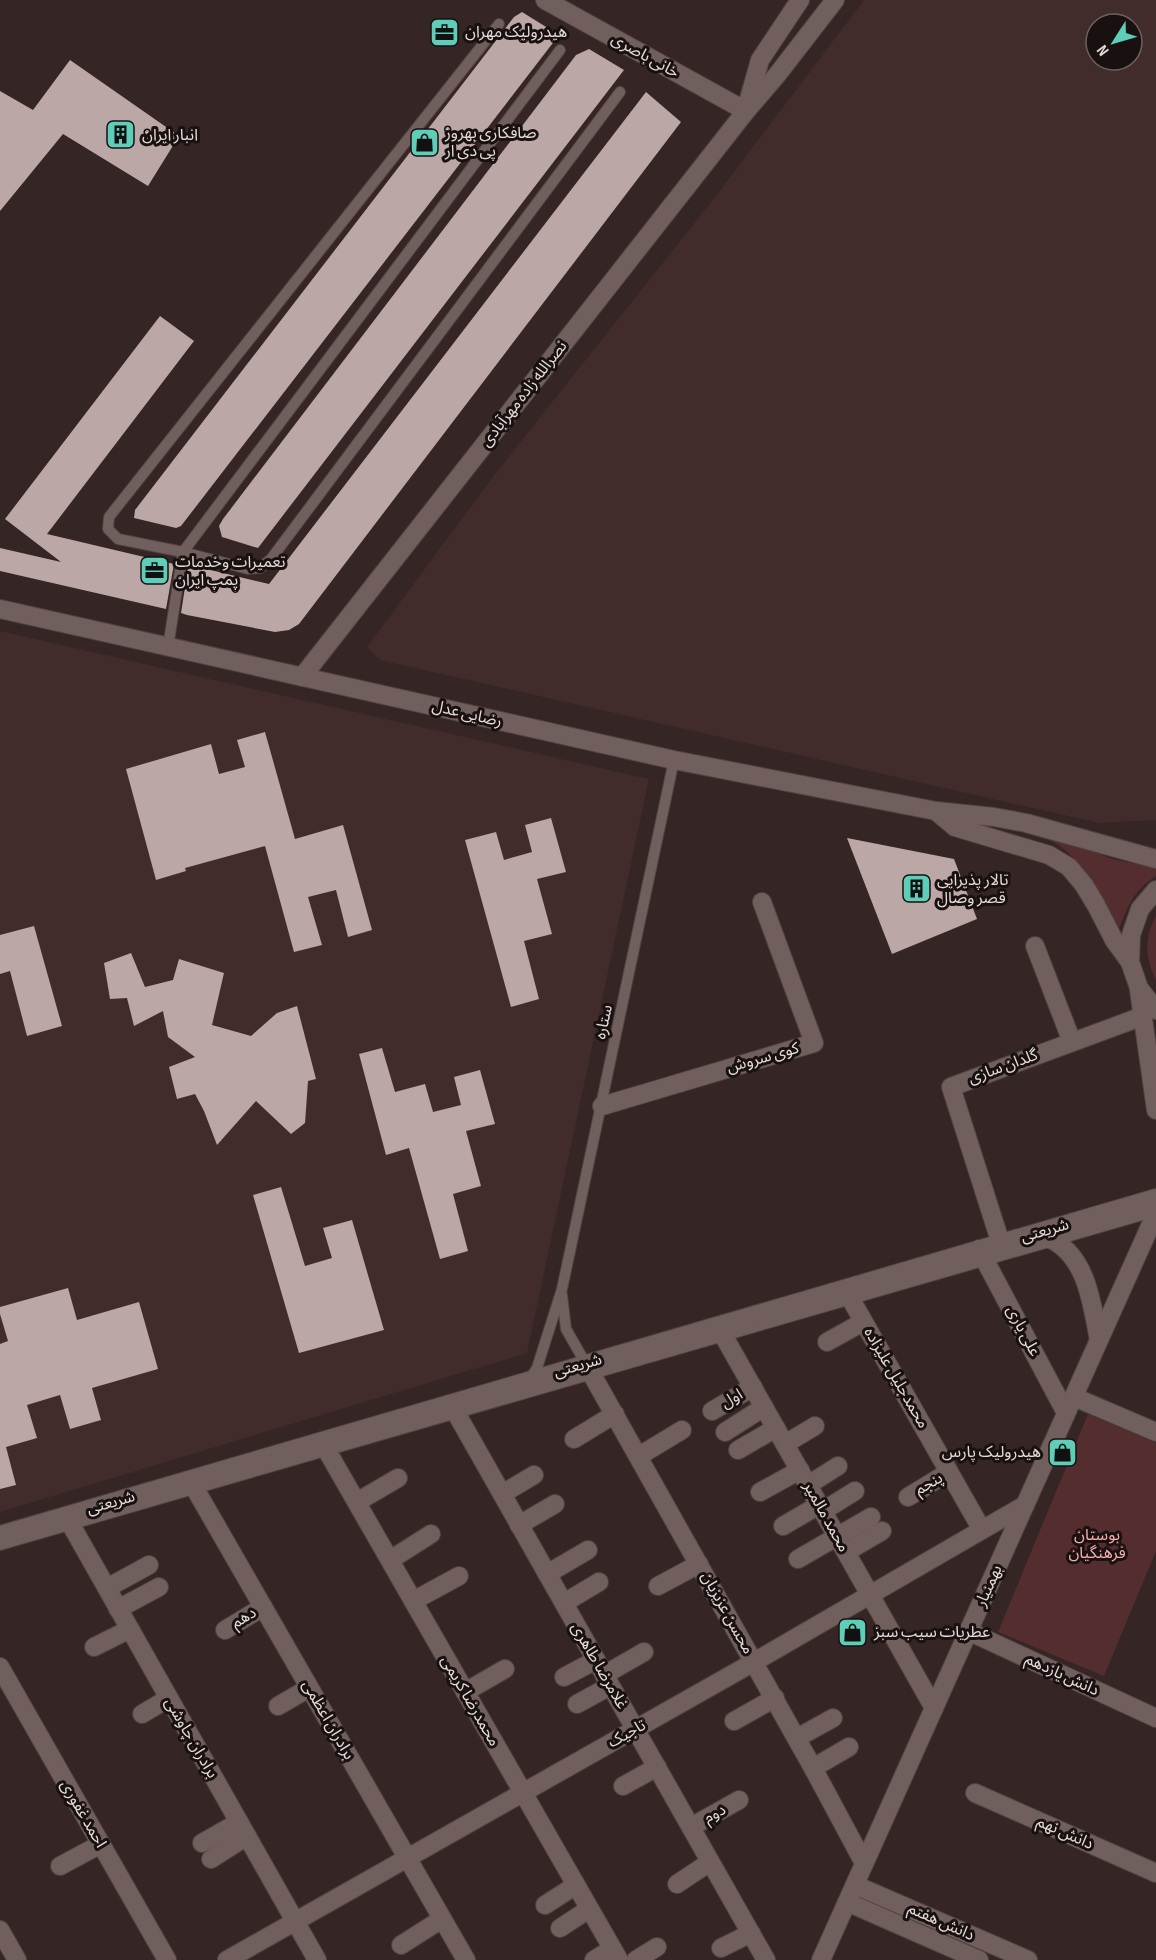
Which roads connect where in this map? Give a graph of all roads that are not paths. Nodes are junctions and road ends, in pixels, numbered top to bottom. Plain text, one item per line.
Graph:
1 (545, 0) edge
2 (800, 0) edge
3 (835, 0) edge
4 (499, 24) dead end
5 (560, 50) dead end
6 (620, 92) dead end
7 (746, 111) junction
8 (183, 552) junction
9 (0, 609) edge
10 (168, 646) junction
11 (302, 677) junction
12 (674, 760) junction
13 (936, 811) junction
14 (1156, 859) edge
15 (1156, 890) edge
16 (762, 902) dead end
17 (1035, 946) dead end
18 (1130, 962) junction
19 (1149, 1013) edge
20 (1072, 1042) junction
21 (602, 1106) junction
22 (1156, 1110) edge
23 (1156, 1198) edge
24 (1156, 1212) edge
25 (1031, 1235) junction
26 (1055, 1240) junction
27 (1001, 1244) junction
28 (982, 1255) junction
29 (562, 1289) junction
30 (847, 1294) junction
31 (863, 1322) junction
32 (721, 1331) junction
33 (1099, 1340) junction
34 (827, 1342) dead end
35 (589, 1368) junction
36 (529, 1380) junction
37 (753, 1387) junction
38 (1070, 1405) junction
39 (764, 1407) junction
40 (453, 1408) junction
41 (712, 1411) dead end
42 (615, 1414) junction
43 (816, 1426) dead end
44 (682, 1430) dead end
45 (725, 1432) dead end
46 (1156, 1432) edge
47 (780, 1436) junction
48 (574, 1439) dead end
49 (324, 1446) junction
50 (738, 1450) dead end
51 (639, 1456) junction
52 (838, 1466) dead end
53 (949, 1472) junction
54 (534, 1474) dead end
55 (398, 1478) dead end
56 (804, 1478) junction
57 (192, 1484) junction
58 (855, 1491) dead end
59 (760, 1492) dead end
60 (501, 1494) junction
61 (908, 1497) dead end
62 (357, 1502) junction
63 (1025, 1505) junction
64 (821, 1508) junction
65 (557, 1509) dead end
66 (68, 1520) junction
67 (876, 1524) dead end
68 (783, 1526) dead end
69 (522, 1529) junction
70 (982, 1530) junction
71 (431, 1534) dead end
72 (0, 1535) edge
73 (841, 1544) junction
74 (0, 1545) edge
75 (588, 1550) dead end
76 (798, 1559) dead end
77 (390, 1560) junction
78 (699, 1564) junction
79 (149, 1565) dead end
80 (547, 1574) junction
81 (459, 1576) dead end
82 (599, 1582) dead end
83 (658, 1586) dead end
84 (159, 1587) dead end
85 (107, 1588) junction
86 (871, 1595) junction
87 (413, 1601) junction
88 (564, 1603) junction
89 (263, 1607) junction
90 (118, 1609) junction
91 (129, 1629) junction
92 (225, 1630) dead end
93 (969, 1631) junction
94 (94, 1647) dead end
95 (645, 1652) dead end
96 (754, 1662) junction
97 (0, 1667) edge
98 (505, 1669) dead end
99 (604, 1674) junction
100 (564, 1677) dead end
101 (309, 1688) junction
102 (465, 1692) junction
103 (169, 1698) junction
104 (775, 1698) junction
105 (577, 1704) dead end
106 (278, 1706) dead end
107 (934, 1708) junction
108 (142, 1713) dead end
109 (833, 1718) dead end
110 (1156, 1718) edge
111 (734, 1721) dead end
112 (635, 1729) junction
113 (797, 1738) junction
114 (849, 1747) dead end
115 (657, 1767) junction
116 (813, 1768) junction
117 (623, 1786) dead end
118 (523, 1792) junction
119 (975, 1792) dead end
120 (739, 1800) dead end
121 (691, 1827) junction
122 (243, 1829) junction
123 (101, 1844) junction
124 (206, 1851) dead end
125 (407, 1858) junction
126 (710, 1862) junction
127 (864, 1863) junction
128 (60, 1866) dead end
129 (1156, 1873) edge
130 (677, 1884) dead end
131 (576, 1885) junction
132 (855, 1885) junction
133 (847, 1902) junction
134 (545, 1905) dead end
135 (589, 1909) junction
136 (442, 1918) junction
137 (295, 1921) junction
138 (560, 1928) dead end
139 (0, 1930) edge
140 (751, 1933) junction
141 (401, 1945) dead end
142 (657, 1947) dead end
143 (721, 1948) dead end
144 (9, 1953) edge
145 (615, 1955) edge
146 (167, 1960) edge
147 (227, 1960) edge
148 (317, 1960) edge
149 (466, 1960) edge
150 (594, 1960) edge
151 (636, 1960) edge
152 (766, 1960) edge
153 (821, 1960) edge
154 (979, 1960) edge
155 (1028, 1960) edge

1 - 7 street, خانی باصری
2 - 7 street, نصرالله زاده مهرآبادی
3 - 7 street, نصرالله زاده مهرآبادی
4 - 8 lane
5 - 8 lane
6 - 8 lane
7 - 11 street, نصرالله زاده مهرآبادی
8 - 10 lane
9 - 10 street, رضایی عدل
10 - 11 street, رضایی عدل
11 - 12 street, رضایی عدل
12 - 13 street, رضایی عدل
12 - 21 lane, ستاره
13 - 14 street, رضایی عدل
13 - 18 street
15 - 18 street
16 - 21 street, کوی سروش
17 - 20 street
18 - 19 street
19 - 20 street, گلدان سازی
19 - 22 street
20 - 27 street, گلدان سازی
21 - 29 lane, ستاره
23 - 25 street, شریعتی
24 - 26 lane
24 - 33 street, بهمنیار
25 - 26 street
25 - 27 street, شریعتی
26 - 28 lane
26 - 33 street
27 - 28 street, شریعتی
28 - 30 street, شریعتی
28 - 38 street, علی یاری
29 - 35 lane, ستاره
29 - 36 lane, ستاره
30 - 31 street, محمدجلیل علیزاده
30 - 32 street, شریعتی
31 - 34 street
31 - 53 street, محمدجلیل علیزاده
32 - 35 street, شریعتی
32 - 37 street, محمد مالمیر
33 - 38 street, بهمنیار
35 - 36 street, شریعتی
35 - 40 lane
35 - 42 street, محسن عزیزیان
36 - 40 street, شریعتی
37 - 39 street, محمد مالمیر
37 - 41 street, اول
38 - 46 street
38 - 63 street, بهمنیار
39 - 45 street
39 - 47 street, محمد مالمیر
40 - 49 street, شریعتی
40 - 60 street, غلامرضا طاهری
42 - 48 street
42 - 51 street, محسن عزیزیان
43 - 47 street
44 - 51 street
47 - 50 street
47 - 56 street, محمد مالمیر
49 - 57 street, شریعتی
49 - 62 street, محمدرضا کریمی
51 - 78 street, محسن عزیزیان
52 - 56 street
53 - 61 street, پنجم
53 - 70 street, محمدجلیل علیزاده
54 - 60 street
55 - 62 street
56 - 59 street
56 - 64 street, محمد مالمیر
57 - 66 street, شریعتی
57 - 89 street, برادران اعظمی
58 - 64 street
60 - 69 street, غلامرضا طاهری
62 - 77 street, محمدرضا کریمی
63 - 70 street, تاجیک
63 - 93 street, بهمنیار
64 - 68 street
64 - 73 street, محمد مالمیر
65 - 69 street
66 - 72 street, شریعتی
66 - 74 lane
66 - 85 street, برادران چاوشی
67 - 73 street
69 - 80 street, غلامرضا طاهری
70 - 86 street, تاجیک
71 - 77 street
73 - 76 street
73 - 86 street, محمد مالمیر
75 - 80 street
77 - 87 street, محمدرضا کریمی
78 - 83 street
78 - 96 street, محسن عزیزیان
79 - 85 street
80 - 88 street, غلامرضا طاهری
81 - 87 street
82 - 88 street
84 - 90 street
85 - 90 street, برادران چاوشی
86 - 96 street, تاجیک
86 - 107 street, محمد مالمیر
87 - 102 street, محمدرضا کریمی
88 - 99 street, غلامرضا طاهری
89 - 92 street, دهم
89 - 101 street, برادران اعظمی
90 - 91 street, برادران چاوشی
91 - 94 street
91 - 103 street, برادران چاوشی
93 - 107 street, بهمنیار
93 - 110 street, دانش یازدهم
95 - 99 street
96 - 104 street, محسن عزیزیان
96 - 112 street, تاجیک
97 - 123 street, احمد غفوری
98 - 102 street
99 - 100 street
99 - 105 street
99 - 112 street, غلامرضا طاهری
101 - 106 street
101 - 125 street, برادران اعظمی
102 - 118 street, محمدرضا کریمی
103 - 108 street
103 - 122 street, برادران چاوشی
104 - 111 street
104 - 113 street, محسن عزیزیان
107 - 127 street, بهمنیار
109 - 113 street
112 - 115 street, غلامرضا طاهری
112 - 118 street, تاجیک
113 - 116 street, محسن عزیزیان
114 - 116 street
115 - 117 street
115 - 121 street, غلامرضا طاهری
116 - 127 street, محسن عزیزیان
118 - 125 street, تاجیک
118 - 131 street, محمدرضا کریمی
119 - 129 street, دانش نهم
120 - 121 street, دوم
121 - 126 street, غلامرضا طاهری
122 - 124 street
122 - 137 street, برادران چاوشی
123 - 128 street
123 - 146 street, احمد غفوری
125 - 136 street, برادران اعظمی
125 - 137 street, تاجیک
126 - 130 street
126 - 140 street, غلامرضا طاهری
127 - 132 street, بهمنیار
131 - 134 street
131 - 135 street, محمدرضا کریمی
132 - 133 street, بهمنیار
132 - 155 street, دانش هفتم
133 - 153 street, بهمنیار
133 - 154 street, دانش هفتم
135 - 138 street
135 - 145 street, محمدرضا کریمی
136 - 141 street
136 - 149 street, برادران اعظمی
137 - 147 street, تاجیک
137 - 148 street, برادران چاوشی
139 - 144 street
140 - 143 street
140 - 152 street, غلامرضا طاهری
142 - 151 street
145 - 150 street

